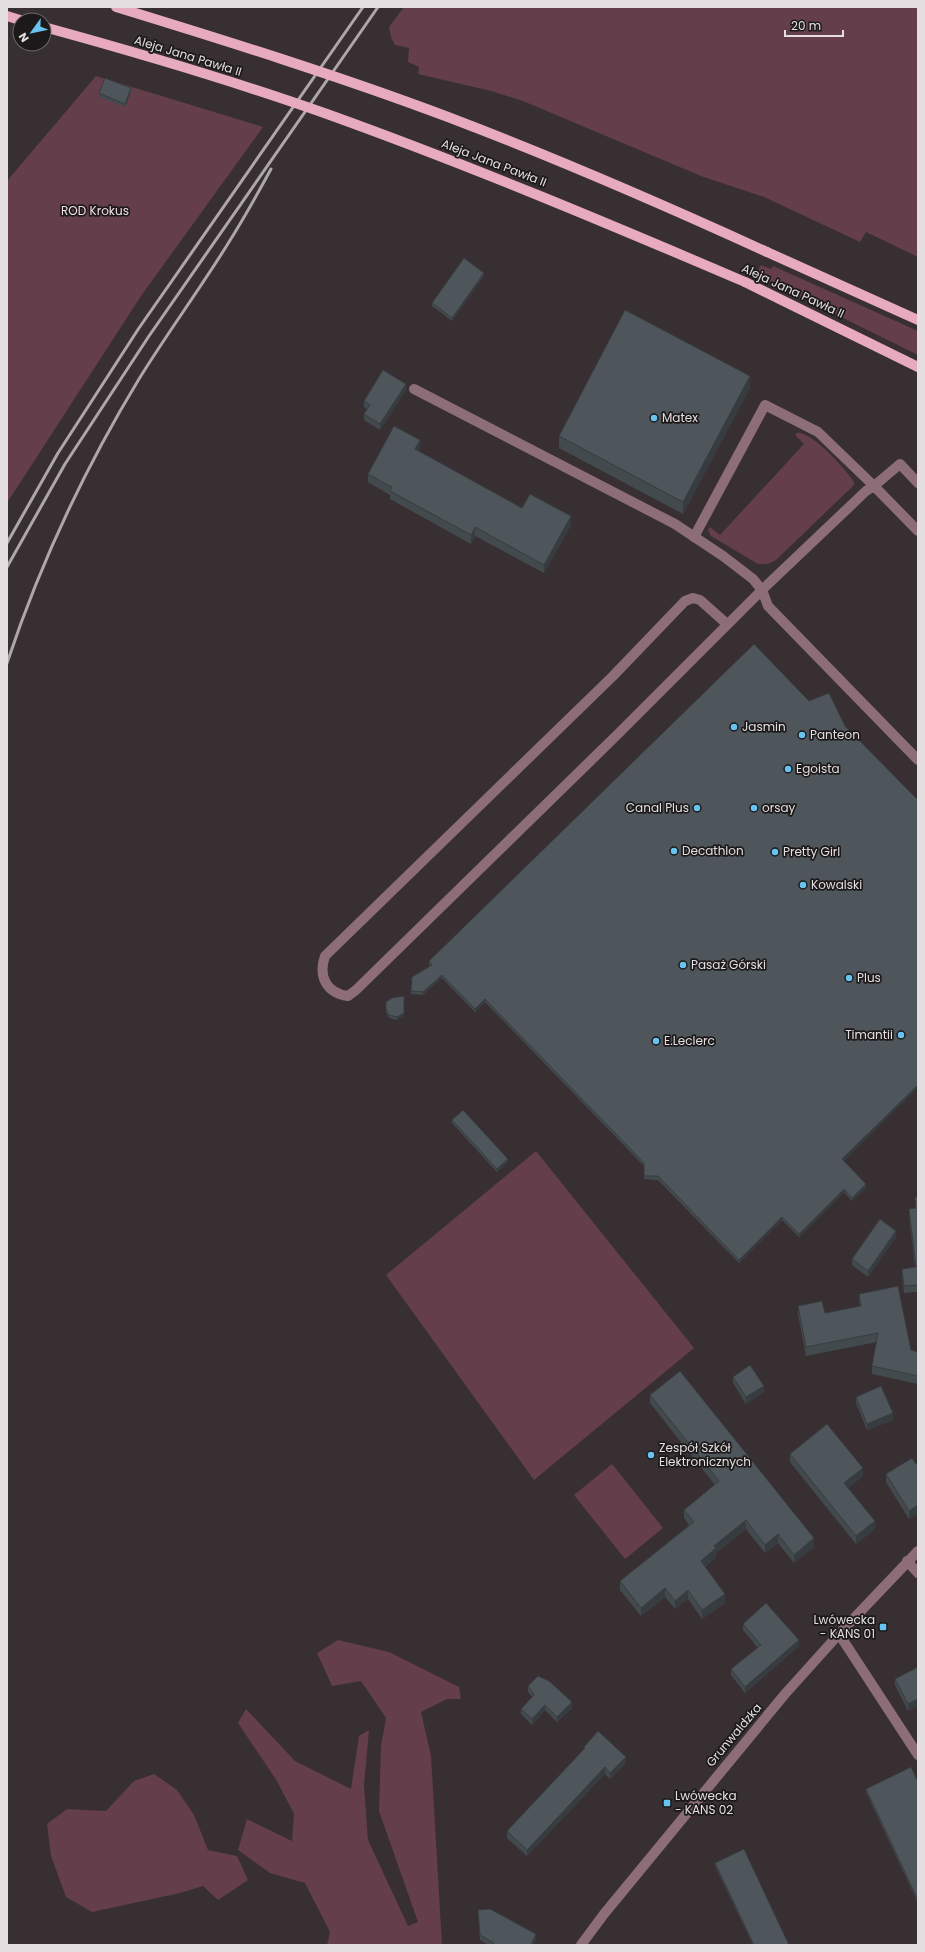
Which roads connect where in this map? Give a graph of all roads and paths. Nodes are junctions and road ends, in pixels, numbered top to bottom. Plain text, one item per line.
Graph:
1 (116, 7) edge
2 (52, 29) edge
3 (918, 320) edge
4 (918, 367) edge
5 (414, 389) dead end
6 (918, 483) edge
7 (874, 486) junction
8 (918, 532) edge
9 (694, 537) junction
10 (762, 590) junction
11 (727, 624) junction
12 (918, 760) edge
13 (918, 1551) edge
14 (907, 1561) junction
15 (918, 1574) edge
16 (839, 1634) junction
17 (918, 1755) edge
18 (581, 1945) edge

1 - 3 main road, Aleja Jana Pawła II, bridge
2 - 4 main road, Aleja Jana Pawła II, bridge
5 - 9 street
6 - 7 street
7 - 8 street
7 - 9 street
7 - 10 street
9 - 10 street
10 - 11 street
10 - 12 street
11 - 11 street
13 - 14 street, Grunwaldzka
14 - 15 street
14 - 16 street, Grunwaldzka
16 - 17 street
16 - 18 street, Grunwaldzka

